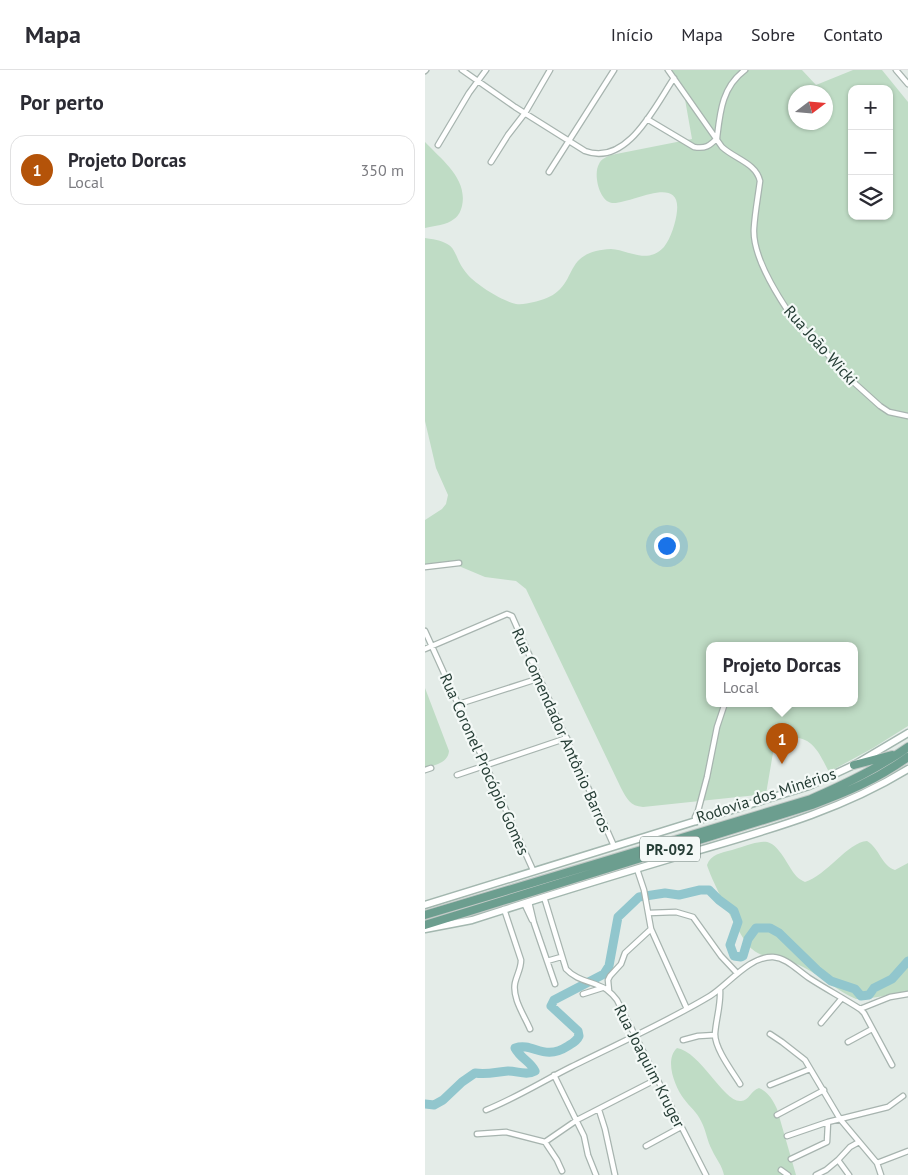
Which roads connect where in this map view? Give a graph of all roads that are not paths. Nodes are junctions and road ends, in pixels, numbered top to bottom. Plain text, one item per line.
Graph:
1 (462, 70) edge
2 (486, 70) edge
3 (550, 70) edge
4 (614, 70) edge
5 (668, 70) edge
6 (745, 70) edge
7 (896, 70) edge
8 (673, 78) junction
9 (479, 81) junction
10 (908, 84) edge
11 (525, 113) junction
12 (647, 119) junction
13 (717, 138) junction
14 (569, 141) junction
15 (438, 145) dead end
16 (491, 162) dead end
17 (549, 172) dead end
18 (908, 416) edge
19 (459, 563) dead end
20 (425, 567) edge
21 (425, 631) edge
22 (432, 646) junction
23 (425, 649) edge
24 (540, 678) junction
25 (459, 704) junction
26 (724, 707) edge
27 (908, 733) edge
28 (567, 738) junction
29 (905, 750) edge
30 (908, 757) edge
31 (485, 765) junction
32 (854, 765) junction
33 (431, 768) dead end
34 (908, 769) edge
35 (425, 770) edge
36 (457, 775) dead end
37 (696, 822) junction
38 (614, 846) junction
39 (637, 869) junction
40 (533, 870) junction
41 (544, 897) junction
42 (527, 903) junction
43 (425, 905) edge
44 (504, 909) junction
45 (649, 913) junction
46 (425, 915) edge
47 (425, 925) edge
48 (425, 929) edge
49 (651, 929) junction
50 (561, 958) junction
51 (547, 961) junction
52 (737, 973) junction
53 (555, 984) dead end
54 (604, 988) junction
55 (720, 990) junction
56 (609, 991) junction
57 (583, 994) dead end
58 (908, 994) edge
59 (843, 998) junction
60 (687, 1009) junction
61 (860, 1009) junction
62 (821, 1023) dead end
63 (530, 1029) dead end
64 (871, 1029) junction
65 (770, 1034) dead end
66 (635, 1035) junction
67 (715, 1035) junction
68 (683, 1040) dead end
69 (849, 1042) dead end
70 (892, 1065) dead end
71 (810, 1069) junction
72 (554, 1075) junction
73 (657, 1080) junction
74 (740, 1084) dead end
75 (769, 1086) dead end
76 (824, 1090) junction
77 (903, 1096) dead end
78 (486, 1110) dead end
79 (599, 1110) junction
80 (777, 1115) dead end
81 (840, 1118) junction
82 (577, 1120) junction
83 (828, 1122) junction
84 (681, 1127) junction
85 (477, 1134) dead end
86 (787, 1136) dead end
87 (545, 1142) junction
88 (859, 1142) junction
89 (645, 1146) dead end
90 (908, 1151) edge
91 (791, 1159) dead end
92 (838, 1160) junction
93 (877, 1163) junction
94 (781, 1170) dead end
95 (562, 1171) dead end
96 (596, 1175) edge
97 (615, 1175) edge
98 (705, 1175) edge
99 (788, 1175) edge
100 (816, 1175) edge
101 (849, 1175) edge
102 (881, 1175) edge

1 - 9 street
2 - 9 street
3 - 11 street
4 - 14 street
5 - 8 street
6 - 13 street
7 - 10 street
8 - 12 street
8 - 13 street
9 - 11 street
9 - 15 street
11 - 14 street
11 - 16 street
12 - 13 street
12 - 14 street
13 - 18 street, Rua João Wicki
14 - 17 street
19 - 20 street
21 - 22 street, Rua Coronel Procópio Gomes
22 - 23 street
22 - 24 street, Rua Comendador Antônio Barros
22 - 25 street, Rua Coronel Procópio Gomes
24 - 25 street
24 - 28 street, Rua Comendador Antônio Barros
25 - 31 street, Rua Coronel Procópio Gomes
26 - 37 street
27 - 32 main road
28 - 31 street
28 - 38 street, Rua Comendador Antônio Barros
29 - 32 main road
29 - 46 main road, Rodovia dos Minérios / PR-092
30 - 47 main road, Rodovia dos Minérios / PR-092
31 - 36 street
31 - 40 street, Rua Coronel Procópio Gomes
32 - 37 main road
33 - 35 street
34 - 39 main road
37 - 38 main road
38 - 40 main road
39 - 41 main road
39 - 45 street
40 - 43 main road
41 - 42 main road
41 - 50 street, Rua Joaquim Kruger
42 - 44 main road
42 - 51 street
44 - 48 main road
44 - 63 street
45 - 49 street
45 - 52 street
49 - 56 street
49 - 60 street
50 - 51 street
50 - 54 street, Rua Joaquim Kruger
51 - 53 street
52 - 55 street
52 - 59 street
54 - 56 street, Rua Joaquim Kruger
54 - 57 street
55 - 60 street
55 - 67 street
56 - 66 street, Rua Joaquim Kruger
58 - 61 street
59 - 61 street
59 - 62 street
60 - 66 street
61 - 64 street
64 - 69 street
64 - 70 street
65 - 71 street
66 - 72 street
66 - 73 street, Rua Joaquim Kruger
67 - 68 street
67 - 74 street
71 - 75 street
71 - 76 street
72 - 78 street
72 - 82 street
73 - 79 street
73 - 84 street, Rua Joaquim Kruger
76 - 80 street
76 - 81 street
77 - 81 street
79 - 82 street
79 - 97 street
81 - 83 street
81 - 88 street
82 - 87 street
82 - 96 street
83 - 86 street
83 - 91 street
84 - 89 street
84 - 98 street, Rua Joaquim Kruger
85 - 87 street
87 - 95 street
88 - 92 street
88 - 93 street
90 - 93 street
92 - 100 street
92 - 101 street
93 - 102 street
94 - 99 street

